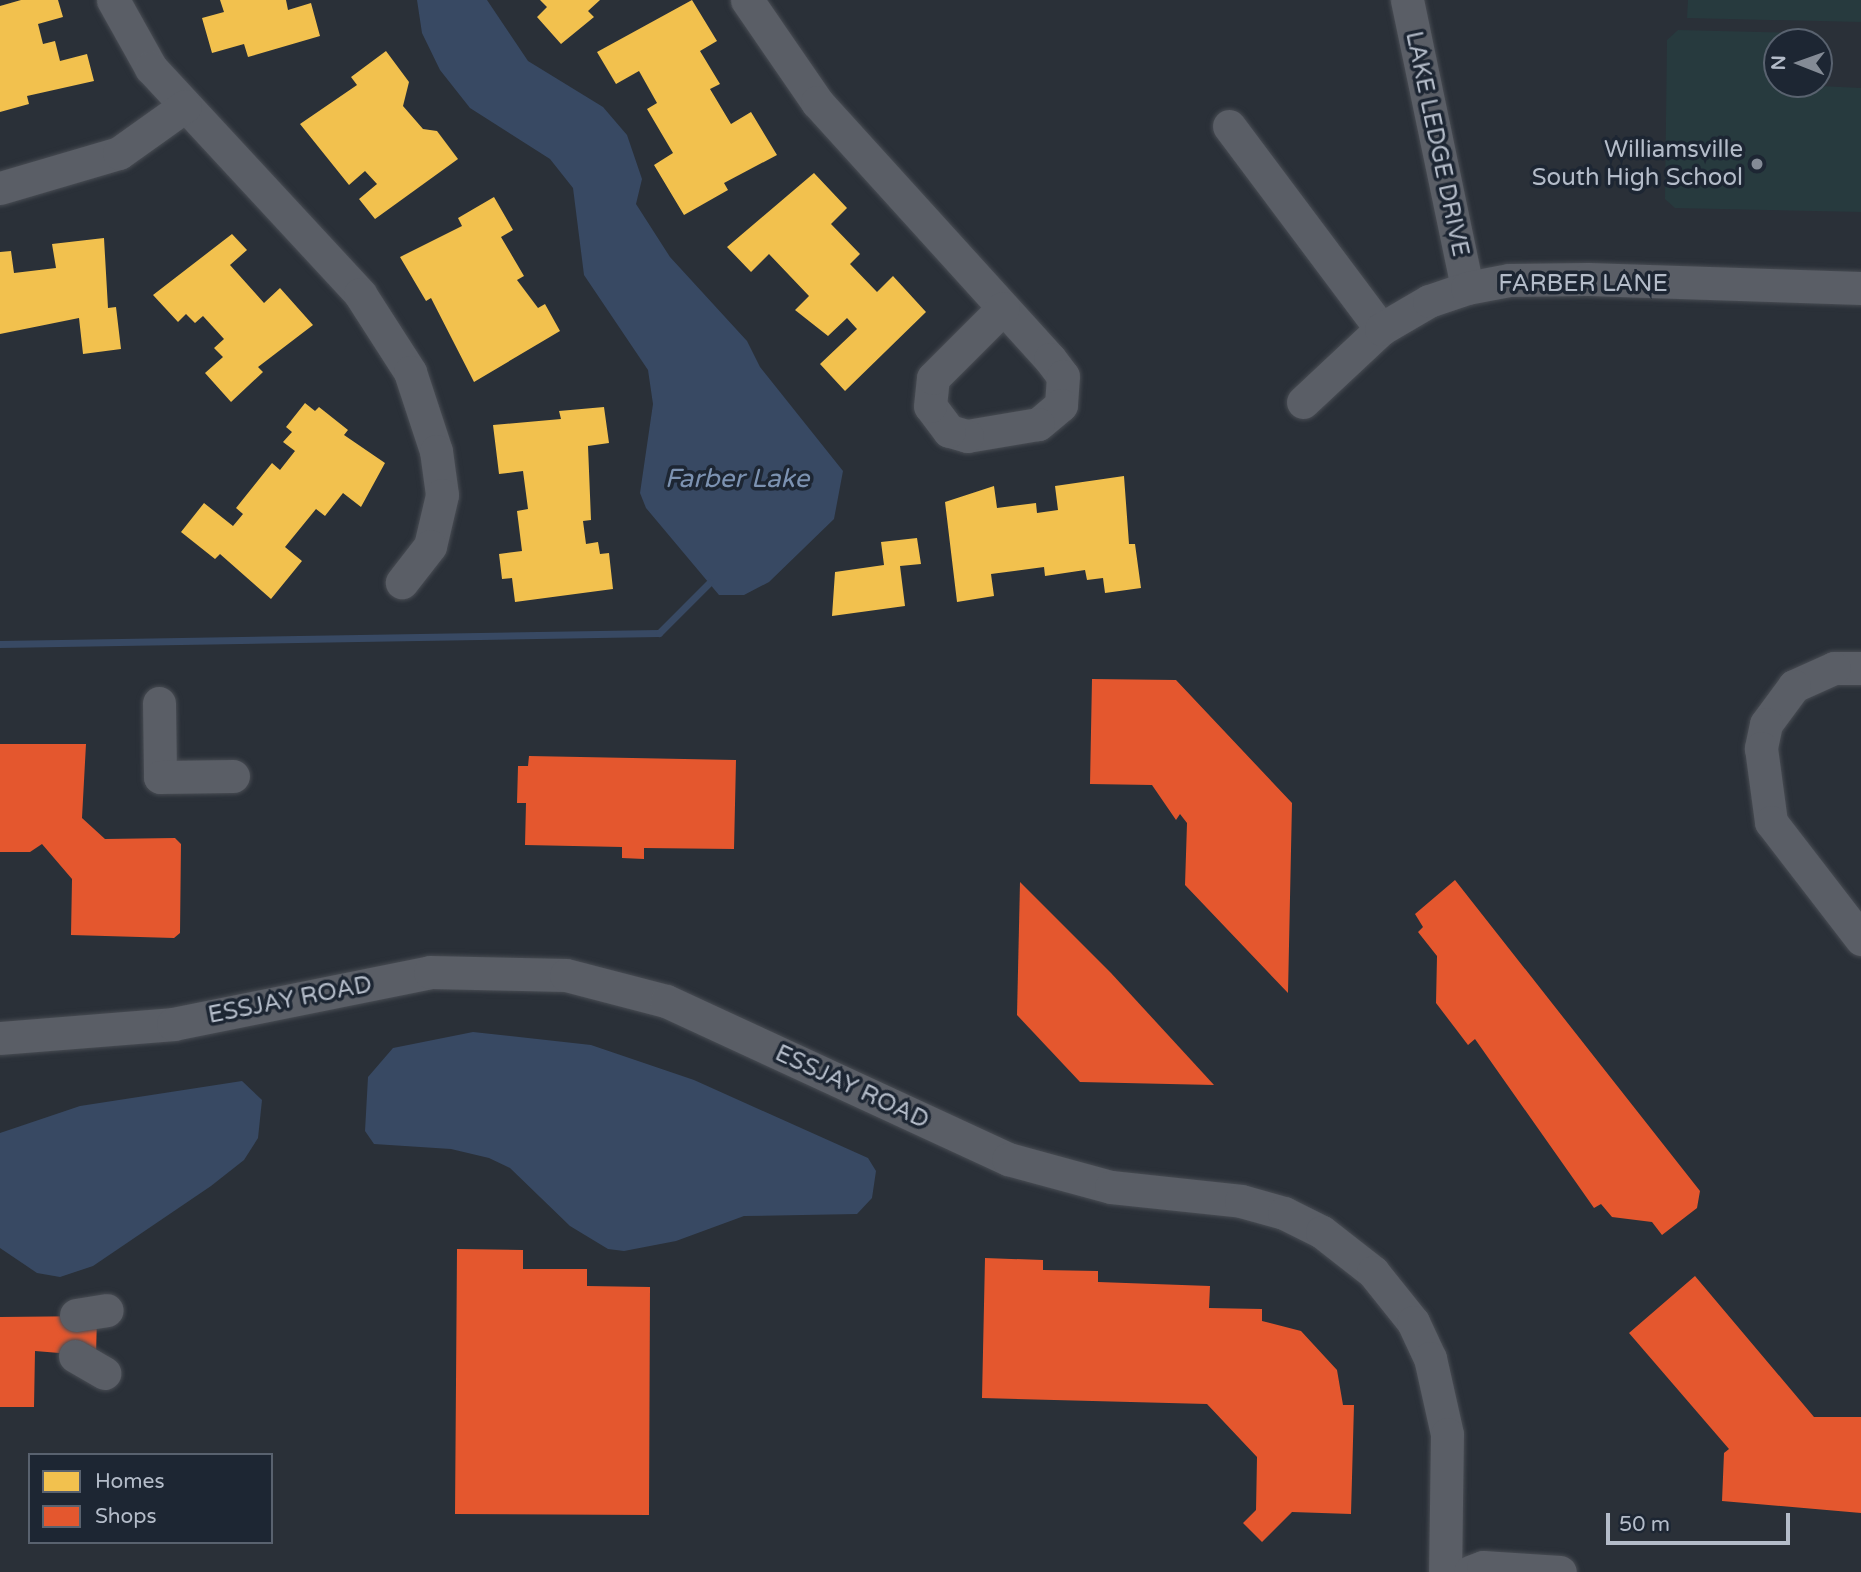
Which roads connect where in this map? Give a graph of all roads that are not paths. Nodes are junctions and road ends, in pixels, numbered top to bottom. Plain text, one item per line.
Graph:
1 (113, 0) edge
2 (747, 0) edge
3 (1407, 0) edge
4 (185, 106) junction
5 (1229, 126) dead end
6 (0, 188) edge
7 (1467, 288) junction
8 (1861, 288) edge
9 (1003, 307) dead end
10 (1381, 329) junction
11 (1303, 402) dead end
12 (402, 582) dead end
13 (1861, 668) edge
14 (159, 703) dead end
15 (233, 776) dead end
16 (1861, 939) edge
17 (0, 1038) edge
18 (75, 1356) dead end
19 (106, 1373) dead end
20 (1445, 1572) edge
21 (1470, 1572) edge
22 (1560, 1572) edge

1 - 4 street
2 - 9 street
3 - 7 street, LAKE LEDGE DRIVE
4 - 6 street
4 - 12 street
5 - 10 street
7 - 8 street, FARBER LANE
7 - 10 street, FARBER LANE
10 - 11 street, FARBER LANE
13 - 16 street
14 - 15 street
17 - 20 street, ESSJAY ROAD
18 - 19 street
21 - 22 street

